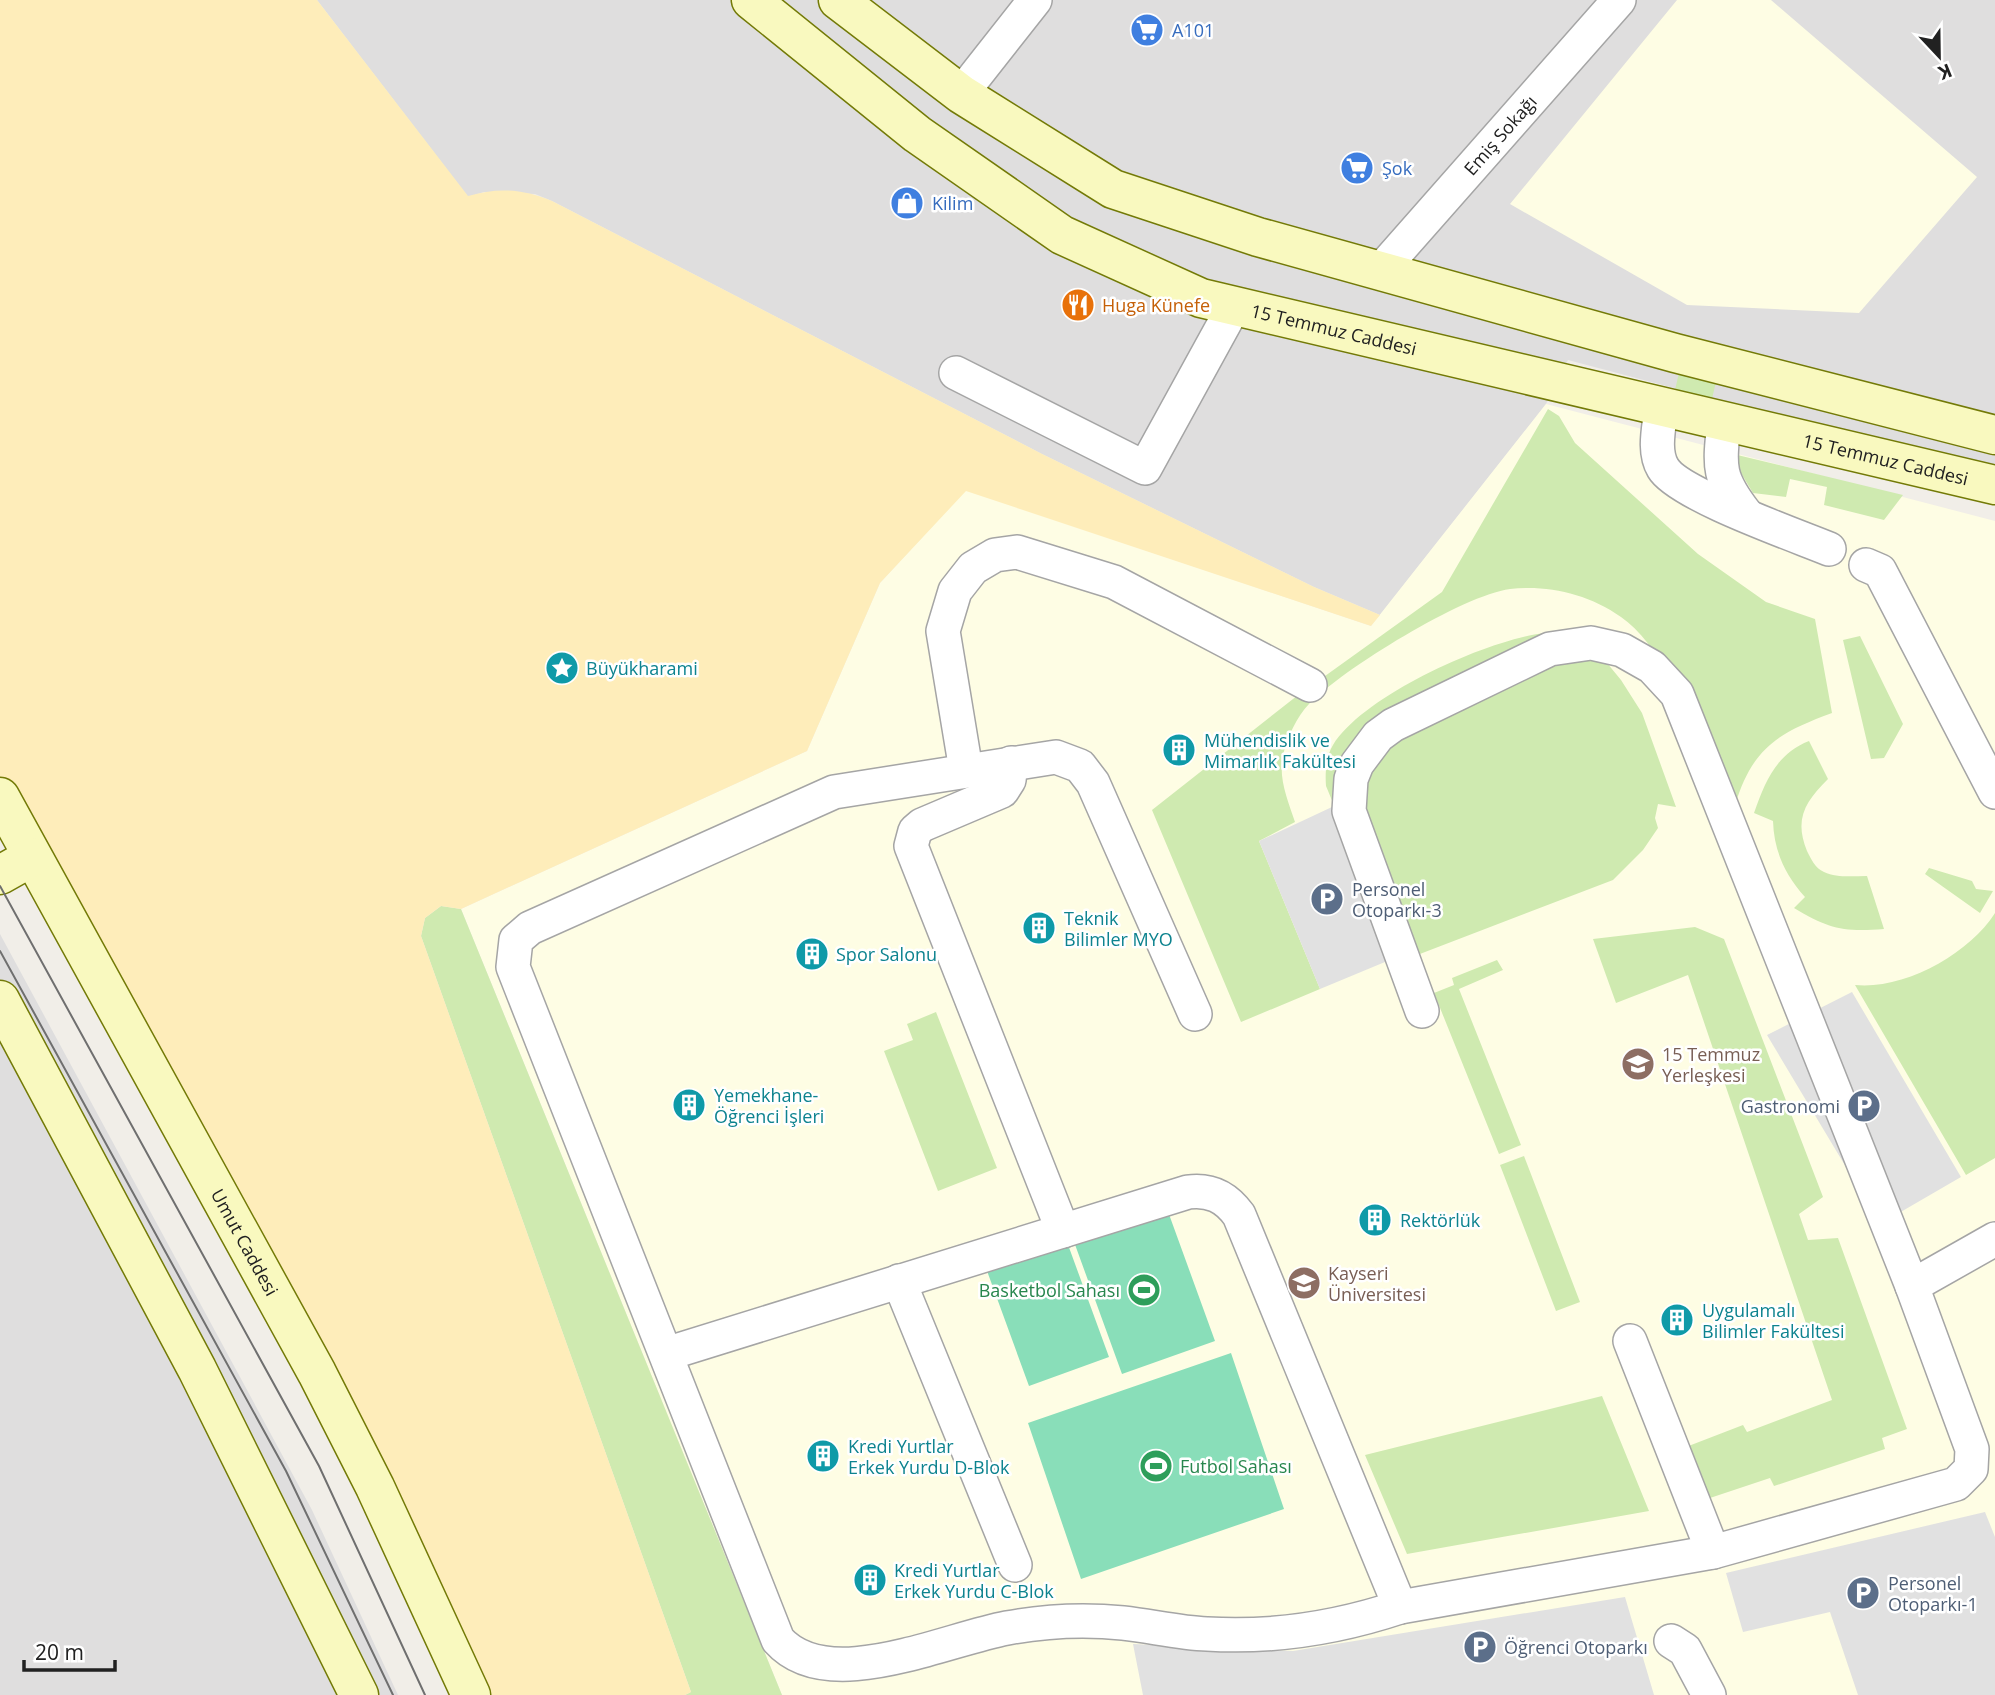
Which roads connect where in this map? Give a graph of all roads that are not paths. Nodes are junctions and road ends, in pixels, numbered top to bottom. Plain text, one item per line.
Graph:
1 (751, 0) edge
2 (838, 0) edge
3 (1035, 0) edge
4 (1619, 0) edge
5 (961, 94) junction
6 (1381, 270) junction
7 (1234, 306) junction
8 (1675, 353) junction
9 (1737, 369) junction
10 (956, 373) dead end
11 (1661, 409) junction
12 (1724, 423) junction
13 (1995, 435) edge
14 (1995, 485) edge
15 (1746, 514) junction
16 (1829, 549) dead end
17 (1866, 565) dead end
18 (1310, 685) dead end
19 (1011, 763) junction
20 (966, 770) junction
21 (1995, 792) edge
22 (4, 814) edge
23 (16, 866) edge
24 (0, 1000) edge
25 (1422, 1011) dead end
26 (1195, 1014) dead end
27 (1063, 1231) junction
28 (1995, 1239) edge
29 (899, 1281) junction
30 (1912, 1286) junction
31 (1630, 1341) dead end
32 (666, 1354) junction
33 (1713, 1552) junction
34 (1015, 1566) dead end
35 (1400, 1608) junction
36 (1671, 1641) dead end
37 (359, 1695) edge
38 (471, 1695) edge
39 (1709, 1695) edge

1 - 7 main road, 15 Temmuz Caddesi
2 - 5 main road
3 - 5 street
4 - 6 street, Emiş Sokağı
5 - 6 main road
6 - 8 main road
7 - 10 street
7 - 11 main road, 15 Temmuz Caddesi
8 - 9 main road
8 - 11 main road
9 - 12 main road
9 - 13 main road
11 - 12 main road, 15 Temmuz Caddesi
11 - 15 street
12 - 14 main road, 15 Temmuz Caddesi
12 - 15 street
15 - 16 street
17 - 21 street
18 - 20 street
19 - 20 street
19 - 26 street
19 - 27 street
20 - 32 street
22 - 23 main road, Umut Caddesi
23 - 38 main road, Umut Caddesi
24 - 37 main road
25 - 30 street
27 - 29 street
27 - 35 street
28 - 30 street
29 - 32 street
29 - 34 street
30 - 33 street
31 - 33 street
32 - 35 street
33 - 35 street
36 - 39 street

